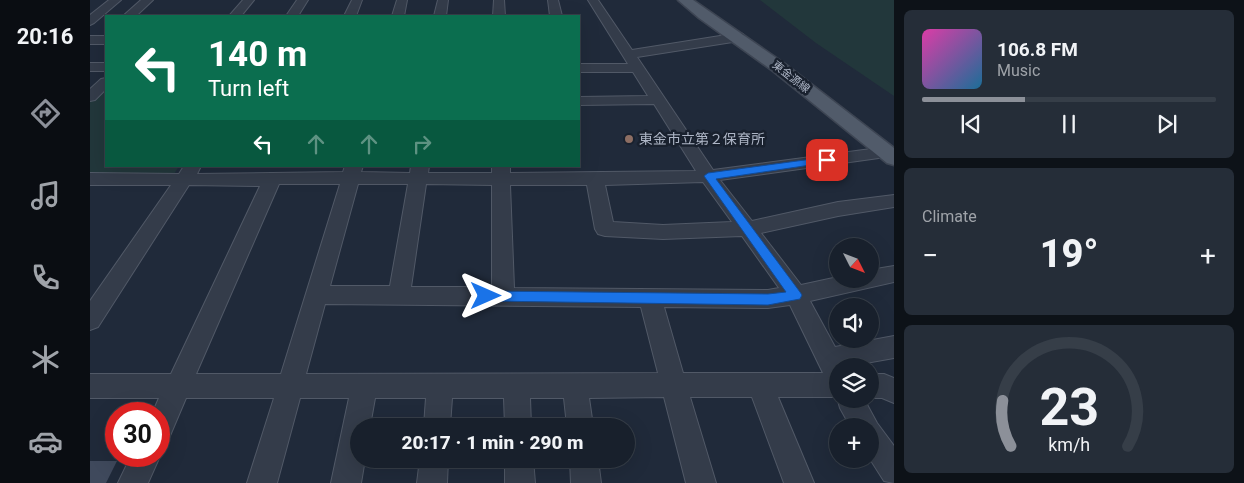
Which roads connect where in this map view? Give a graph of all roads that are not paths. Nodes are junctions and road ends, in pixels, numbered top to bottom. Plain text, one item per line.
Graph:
1 (116, 0) edge
2 (148, 0) edge
3 (249, 0) edge
4 (303, 0) edge
5 (357, 0) edge
6 (402, 0) edge
7 (443, 0) edge
8 (499, 0) edge
9 (552, 0) edge
10 (593, 0) edge
11 (685, 0) edge
12 (130, 15) edge
13 (236, 15) edge
14 (293, 15) edge
15 (350, 15) edge
16 (398, 15) edge
17 (440, 15) edge
18 (499, 15) edge
19 (556, 15) edge
20 (90, 21) edge
21 (739, 37) junction
22 (90, 40) edge
23 (105, 40) edge
24 (633, 61) junction
25 (90, 67) edge
26 (105, 67) edge
27 (580, 68) edge
28 (105, 83) edge
29 (90, 97) edge
30 (580, 100) edge
31 (658, 100) junction
32 (888, 149) edge
33 (352, 172) edge
34 (419, 172) edge
35 (501, 172) edge
36 (189, 173) edge
37 (708, 176) junction
38 (595, 179) junction
39 (97, 180) edge
40 (273, 180) junction
41 (90, 196) edge
42 (894, 201) edge
43 (747, 229) junction
44 (893, 274) edge
45 (317, 295) junction
46 (796, 295) junction
47 (399, 296) junction
48 (503, 296) junction
49 (650, 298) junction
50 (90, 320) edge
51 (894, 348) edge
52 (852, 358) edge
53 (829, 361) edge
54 (675, 385) junction
55 (760, 385) junction
56 (829, 385) edge
57 (90, 386) edge
58 (178, 386) junction
59 (290, 386) junction
60 (364, 386) junction
61 (440, 386) junction
62 (516, 386) junction
63 (575, 386) junction
64 (879, 386) edge
65 (894, 391) edge
66 (170, 404) edge
67 (438, 418) edge
68 (518, 418) edge
69 (579, 418) edge
70 (879, 448) edge
71 (141, 467) edge
72 (433, 468) edge
73 (519, 468) edge
74 (585, 468) edge
75 (894, 471) edge
76 (133, 483) edge
77 (262, 483) edge
78 (346, 483) edge
79 (432, 483) edge
80 (520, 483) edge
81 (586, 483) edge
82 (701, 483) edge
83 (799, 483) edge

1 - 20 street
2 - 12 street
3 - 13 street
4 - 14 street
5 - 15 street
6 - 16 street
7 - 17 street
8 - 18 street
9 - 19 street
10 - 24 street
11 - 21 main road, 東金源線
21 - 24 street
21 - 32 main road, 東金源線
22 - 23 street
24 - 27 street
24 - 31 street
25 - 26 street
28 - 29 street
30 - 31 street
31 - 37 street
32 - 37 street
33 - 34 street
33 - 40 street
33 - 45 street
34 - 35 street
34 - 47 street
35 - 38 street
35 - 48 street
36 - 39 street
36 - 40 street
36 - 50 street
37 - 38 street
37 - 43 street
38 - 43 street
39 - 41 street
40 - 58 street
42 - 43 street
43 - 46 street
44 - 46 street
45 - 47 street
45 - 59 street
46 - 49 street
46 - 53 street
47 - 48 street
48 - 49 street
49 - 54 street
51 - 52 street
54 - 55 street
54 - 63 street
54 - 82 street
55 - 56 street
55 - 83 street
57 - 58 street
58 - 59 street
58 - 66 street
59 - 60 street
59 - 77 street
60 - 61 street
60 - 78 street
61 - 62 street
61 - 67 street
62 - 63 street
62 - 68 street
63 - 69 street
64 - 65 street
70 - 75 street
71 - 76 street
72 - 79 street
73 - 80 street
74 - 81 street

